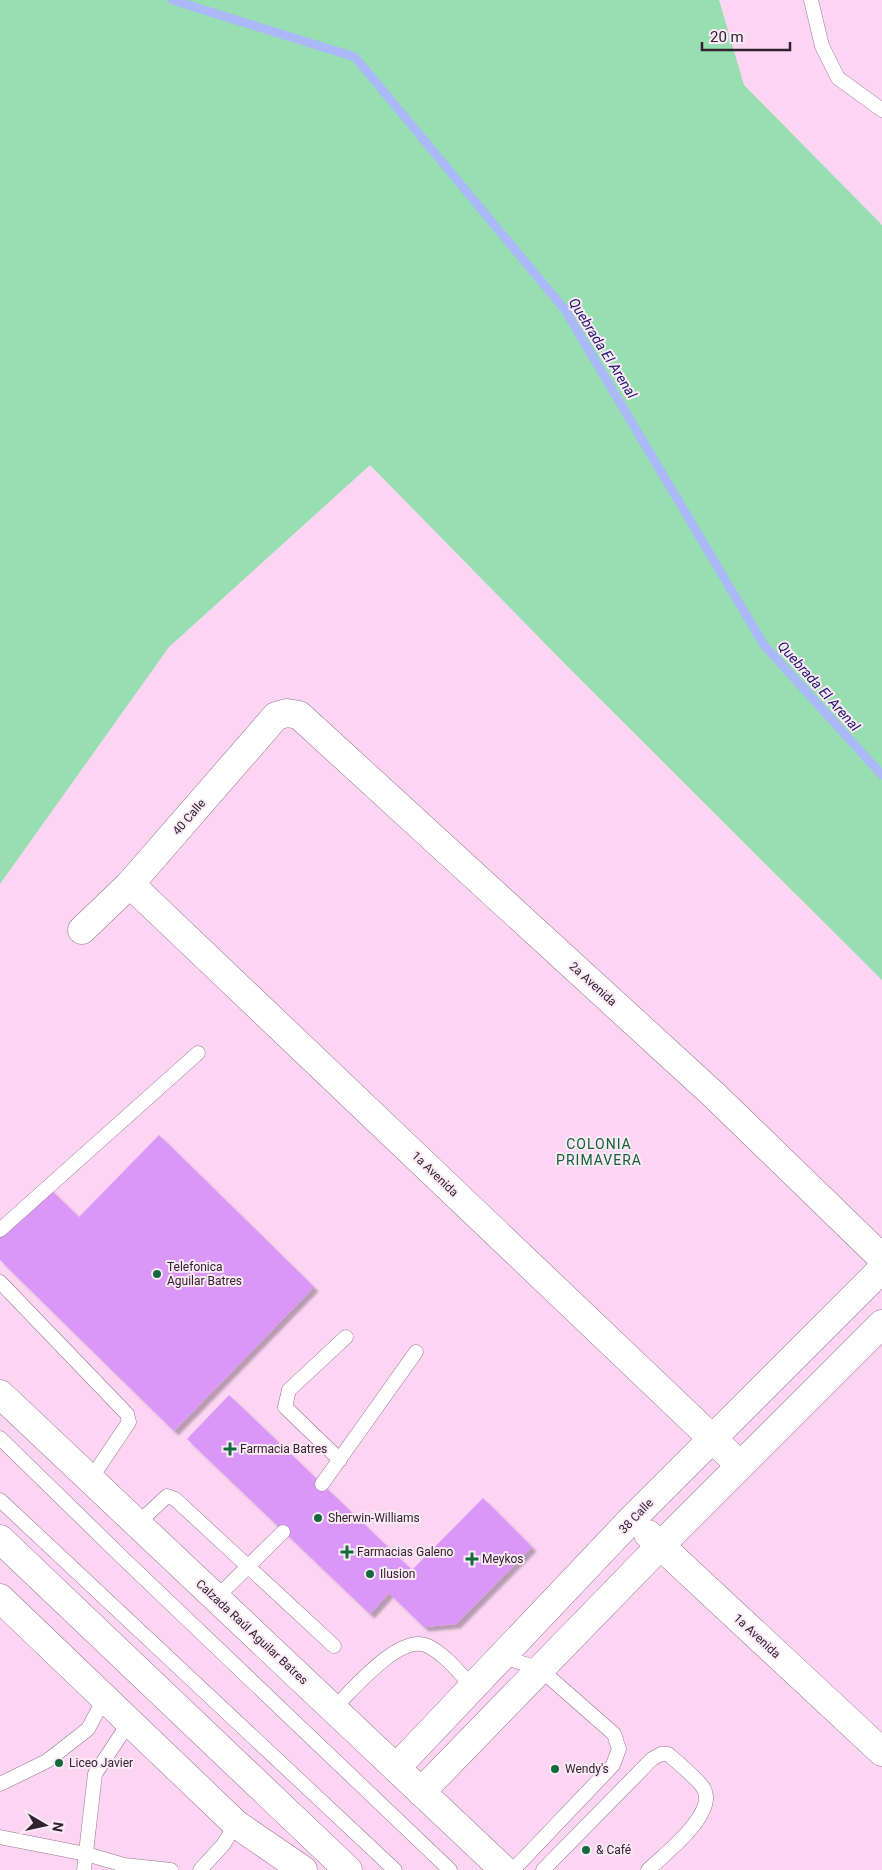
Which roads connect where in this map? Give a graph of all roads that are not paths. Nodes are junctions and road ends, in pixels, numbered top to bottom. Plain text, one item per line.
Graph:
1 (811, 0) edge
2 (882, 110) edge
3 (299, 715) joint
4 (130, 884) junction
5 (82, 930) dead end
6 (198, 1053) dead end
7 (0, 1230) edge
8 (882, 1258) edge
9 (882, 1269) edge
10 (0, 1282) edge
11 (882, 1324) edge
12 (346, 1337) dead end
13 (416, 1352) dead end
14 (0, 1394) edge
15 (0, 1438) edge
16 (712, 1438) junction
17 (340, 1460) junction
18 (740, 1465) junction
19 (90, 1480) junction
20 (322, 1484) dead end
21 (0, 1500) edge
22 (632, 1519) junction
23 (137, 1524) junction
24 (283, 1532) dead end
25 (0, 1539) edge
26 (660, 1546) junction
27 (249, 1566) junction
28 (0, 1598) edge
29 (216, 1598) junction
30 (334, 1646) dead end
31 (502, 1656) junction
32 (540, 1669) junction
33 (473, 1687) junction
34 (106, 1697) junction
35 (333, 1709) junction
36 (130, 1721) junction
37 (882, 1752) edge
38 (396, 1768) junction
39 (0, 1784) edge
40 (421, 1792) junction
41 (236, 1824) junction
42 (0, 1837) edge
43 (86, 1854) junction
44 (84, 1870) edge
45 (171, 1870) edge
46 (200, 1870) edge
47 (303, 1870) edge
48 (348, 1870) edge
49 (395, 1870) edge
50 (450, 1870) edge
51 (504, 1870) edge
52 (513, 1870) edge
53 (543, 1870) edge
54 (648, 1870) edge

1 - 2 lane
3 - 4 main road, 40 Calle
3 - 8 main road, 2a Avenida
4 - 5 main road, 40 Calle
4 - 16 main road, 1a Avenida
6 - 7 lane
9 - 16 main road, 38 Calle
10 - 19 lane
11 - 18 main road
12 - 17 lane
13 - 17 lane
14 - 19 main road, Calzada Raúl Aguilar Batres
15 - 50 lane
16 - 18 main road, 1a Avenida
16 - 22 main road, 38 Calle
17 - 20 lane
18 - 26 main road
19 - 23 main road, Calzada Raúl Aguilar Batres
21 - 49 lane
22 - 26 main road, 1a Avenida
22 - 31 main road, 38 Calle
23 - 27 lane
23 - 29 main road, Calzada Raúl Aguilar Batres
24 - 27 lane
25 - 48 main road
26 - 32 main road
26 - 37 main road, 1a Avenida
27 - 29 lane
27 - 30 lane
28 - 34 main road
29 - 35 main road, Calzada Raúl Aguilar Batres
31 - 32 lane
31 - 33 main road, 38 Calle
32 - 40 main road
32 - 52 lane
33 - 35 lane
33 - 38 main road, 38 Calle
34 - 36 main road
34 - 39 lane
35 - 38 main road, Calzada Raúl Aguilar Batres
36 - 41 main road
36 - 43 lane
38 - 40 main road, Calzada Raúl Aguilar Batres
40 - 51 main road, Calzada Raúl Aguilar Batres
41 - 46 lane
41 - 47 main road
42 - 43 lane
43 - 44 lane
43 - 45 lane
53 - 54 lane

